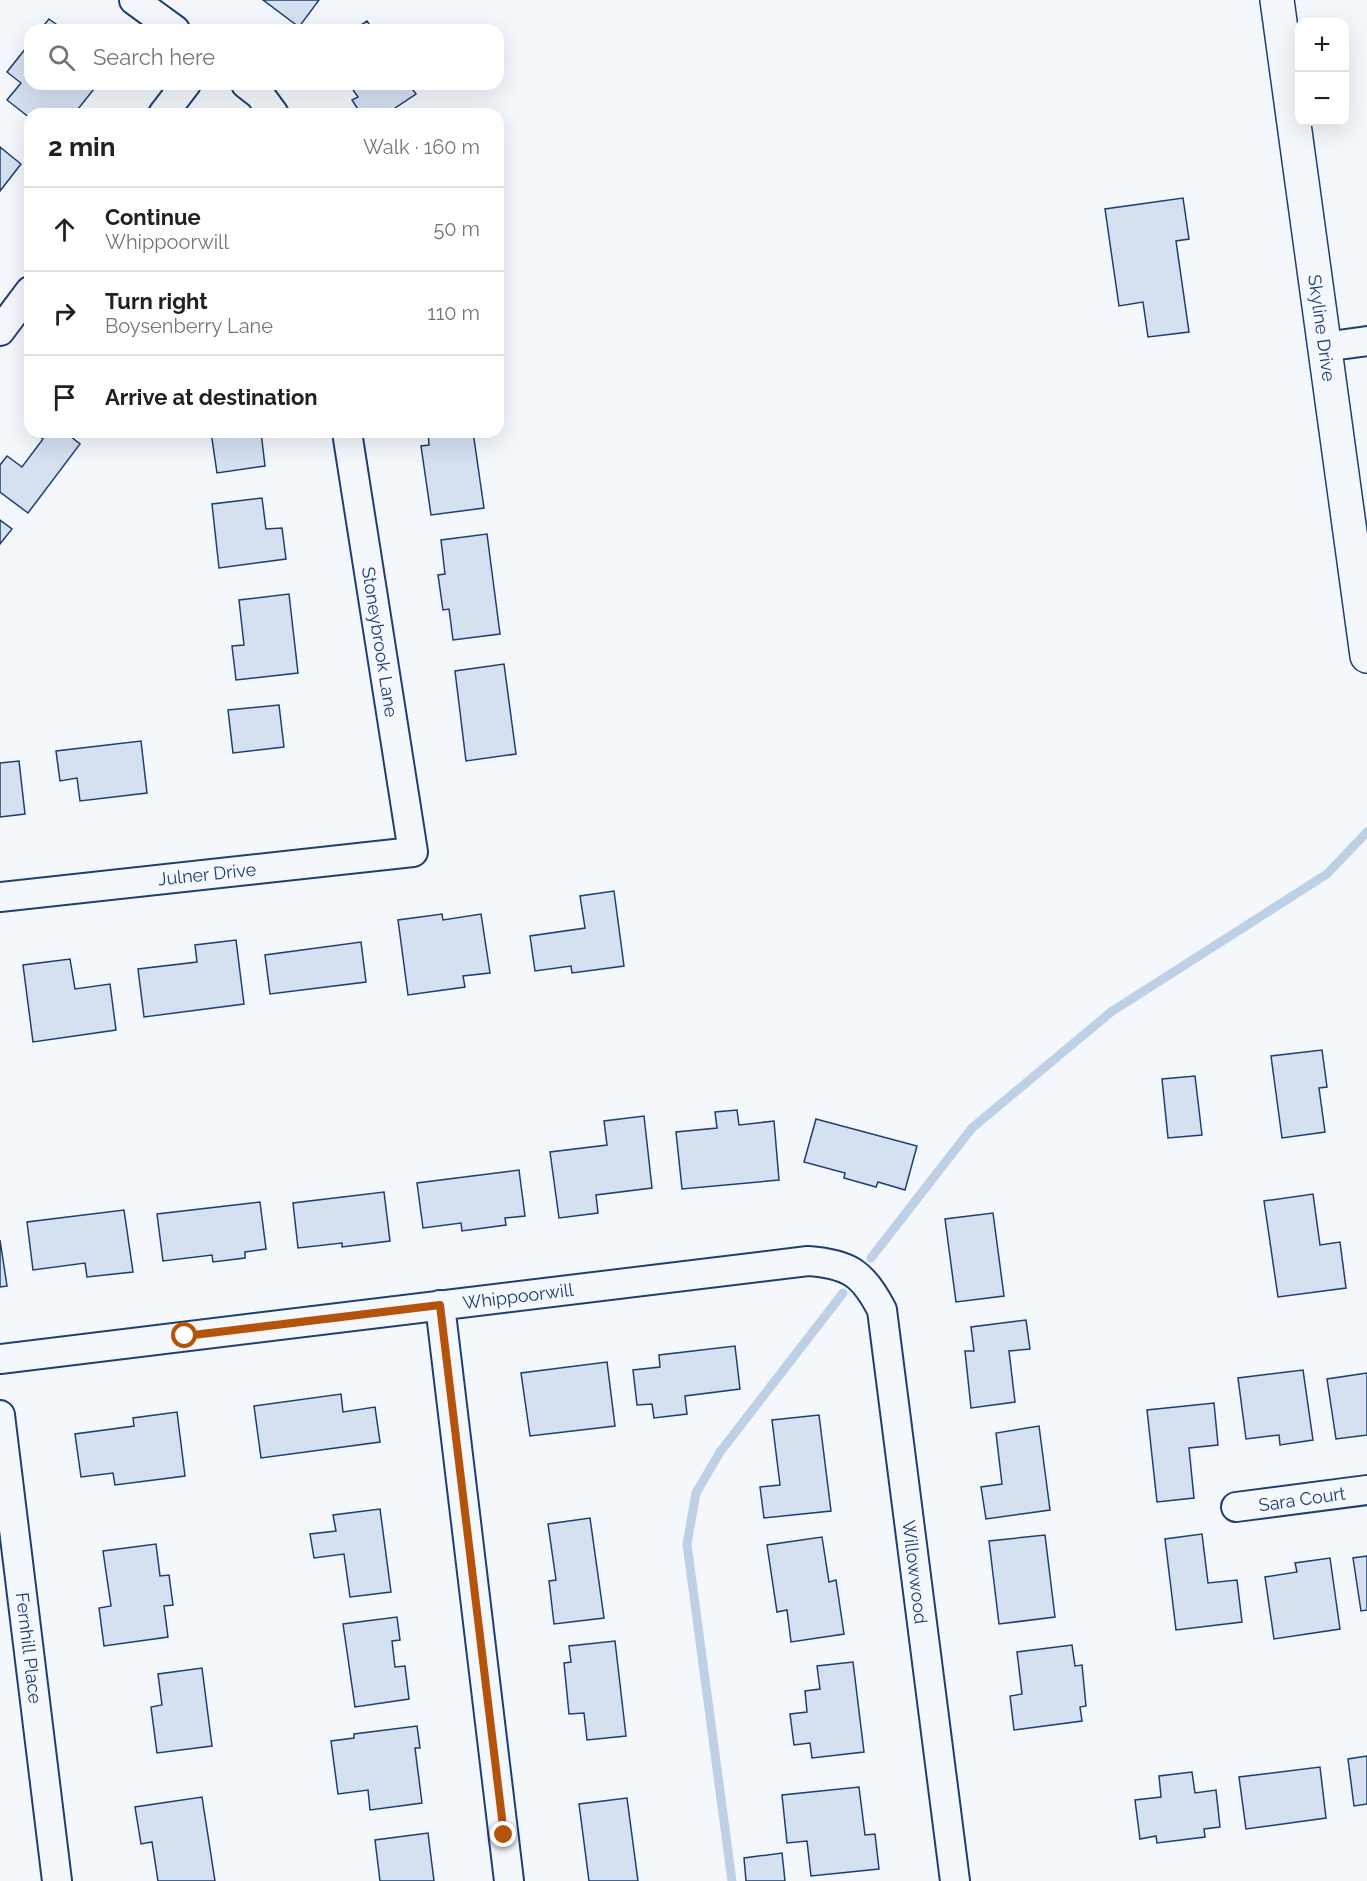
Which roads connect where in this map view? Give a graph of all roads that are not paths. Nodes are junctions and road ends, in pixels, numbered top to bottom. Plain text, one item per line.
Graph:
1 (134, 0) edge
2 (1277, 0) edge
3 (167, 24) edge
4 (181, 90) edge
5 (254, 90) edge
6 (168, 108) edge
7 (270, 108) edge
8 (24, 299) edge
9 (0, 331) edge
10 (1367, 341) edge
11 (1324, 346) junction
12 (348, 438) edge
13 (1367, 656) edge
14 (413, 852) joint
15 (0, 897) edge
16 (855, 1272) joint
17 (440, 1305) junction
18 (0, 1359) edge
19 (0, 1415) edge
20 (1367, 1490) edge
21 (1236, 1507) dead end
22 (57, 1881) edge
23 (509, 1881) edge
24 (955, 1881) edge

1 - 3 street
2 - 11 street, Skyline Drive
4 - 6 street
5 - 7 street
8 - 9 street
10 - 11 street
11 - 13 street, Skyline Drive
12 - 14 street, Stoneybrook Lane
14 - 15 street, Julner Drive
16 - 17 street, Whippoorwill
16 - 24 street, Willowwood
17 - 18 street, Whippoorwill
17 - 23 street
19 - 22 street, Fernhill Place
20 - 21 street, Sara Court

